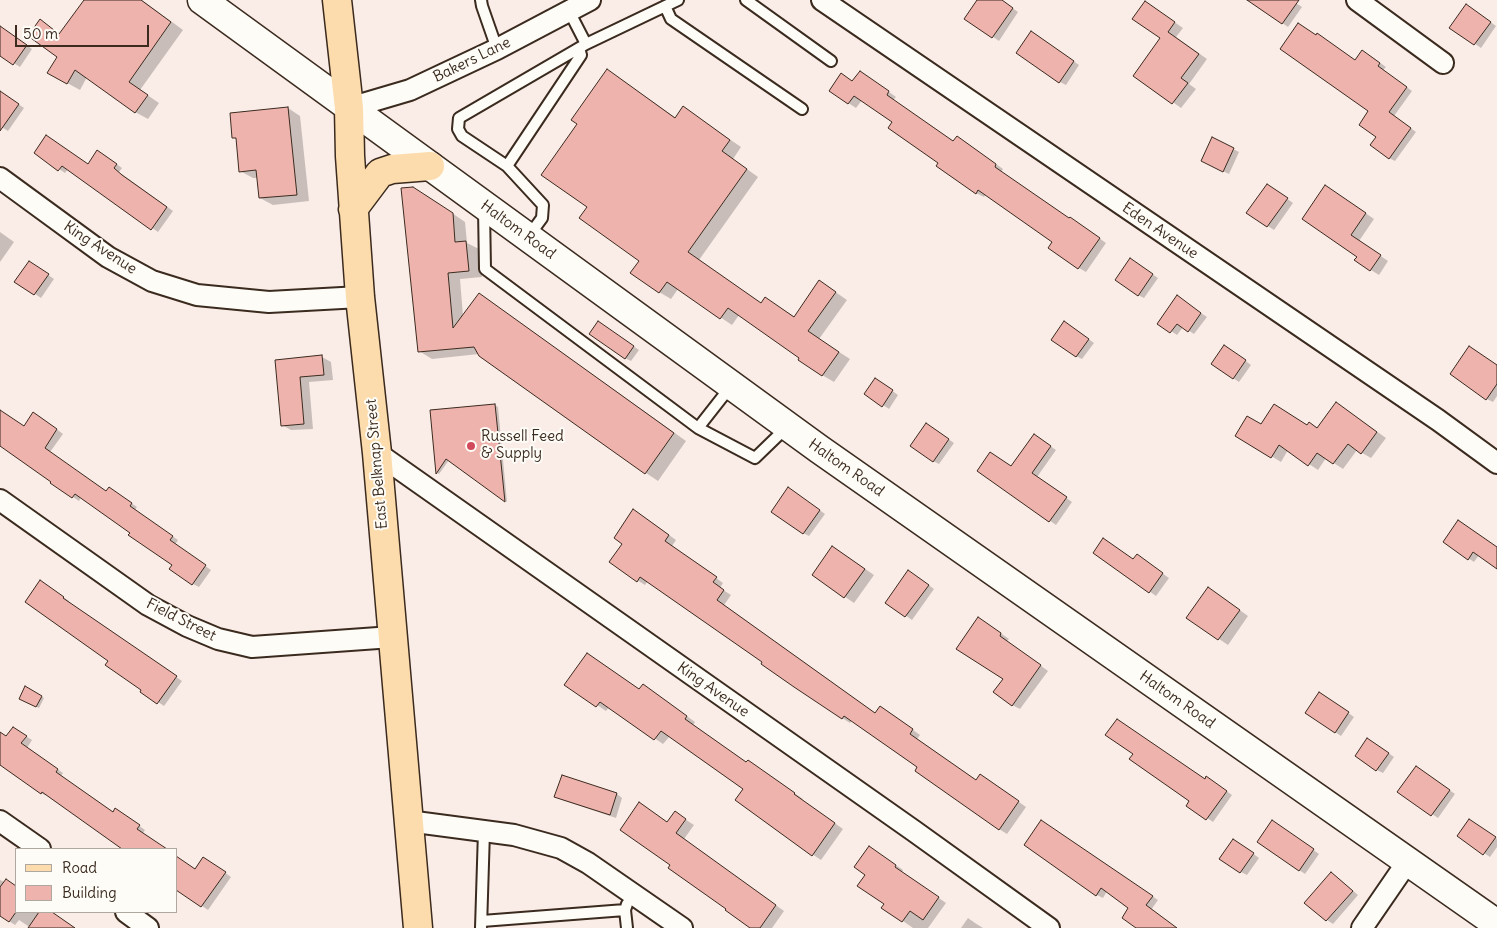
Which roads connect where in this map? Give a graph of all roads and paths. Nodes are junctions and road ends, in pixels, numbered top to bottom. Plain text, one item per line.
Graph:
1 (202, 0) edge
2 (337, 0) edge
3 (481, 0) edge
4 (590, 0) edge
5 (678, 0) edge
6 (746, 0) edge
7 (822, 0) edge
8 (1357, 0) edge
9 (665, 6) junction
10 (569, 11) junction
11 (583, 46) junction
12 (497, 49) junction
13 (831, 61) dead end
14 (1443, 63) dead end
15 (349, 108) junction
16 (802, 109) dead end
17 (430, 166) junction
18 (507, 166) junction
19 (0, 178) edge
20 (484, 206) junction
21 (353, 209) junction
22 (528, 238) junction
23 (360, 297) junction
24 (732, 386) junction
25 (788, 427) junction
26 (698, 428) junction
27 (376, 453) junction
28 (1497, 462) edge
29 (0, 500) edge
30 (392, 637) junction
31 (0, 821) edge
32 (408, 821) junction
33 (484, 831) junction
34 (39, 848) edge
35 (1408, 861) junction
36 (627, 901) junction
37 (127, 913) edge
38 (482, 924) edge
39 (1497, 924) edge
40 (680, 927) edge
41 (148, 928) edge
42 (418, 928) edge
43 (627, 928) edge
44 (1049, 928) edge
45 (1362, 928) edge

1 - 15 main road, Haltom Road
2 - 15 main road, East Belknap Street
3 - 12 lane
4 - 10 street, Bakers Lane
5 - 9 lane
6 - 13 lane
7 - 28 street, Eden Avenue
8 - 14 street
9 - 11 lane
9 - 16 lane
10 - 11 lane
10 - 12 street, Bakers Lane
11 - 18 lane
11 - 18 lane
12 - 15 street, Bakers Lane
15 - 17 main road, Haltom Road
15 - 21 main road, East Belknap Street
17 - 20 main road, Haltom Road
17 - 21 main road
18 - 22 lane
19 - 23 street, King Avenue
20 - 22 main road, Haltom Road
20 - 26 lane
21 - 23 main road, East Belknap Street
22 - 24 main road, Haltom Road
23 - 27 main road, East Belknap Street
24 - 25 main road, Haltom Road
24 - 26 lane
25 - 26 lane
25 - 35 main road, Haltom Road
27 - 30 main road, East Belknap Street
27 - 44 street, King Avenue
29 - 30 street, Field Street
30 - 32 main road, East Belknap Street
31 - 34 street
32 - 33 street
32 - 42 main road, East Belknap Street
33 - 36 street
33 - 38 lane
35 - 39 main road, Haltom Road
35 - 45 street
36 - 38 lane
36 - 40 street
36 - 43 lane
37 - 41 street

